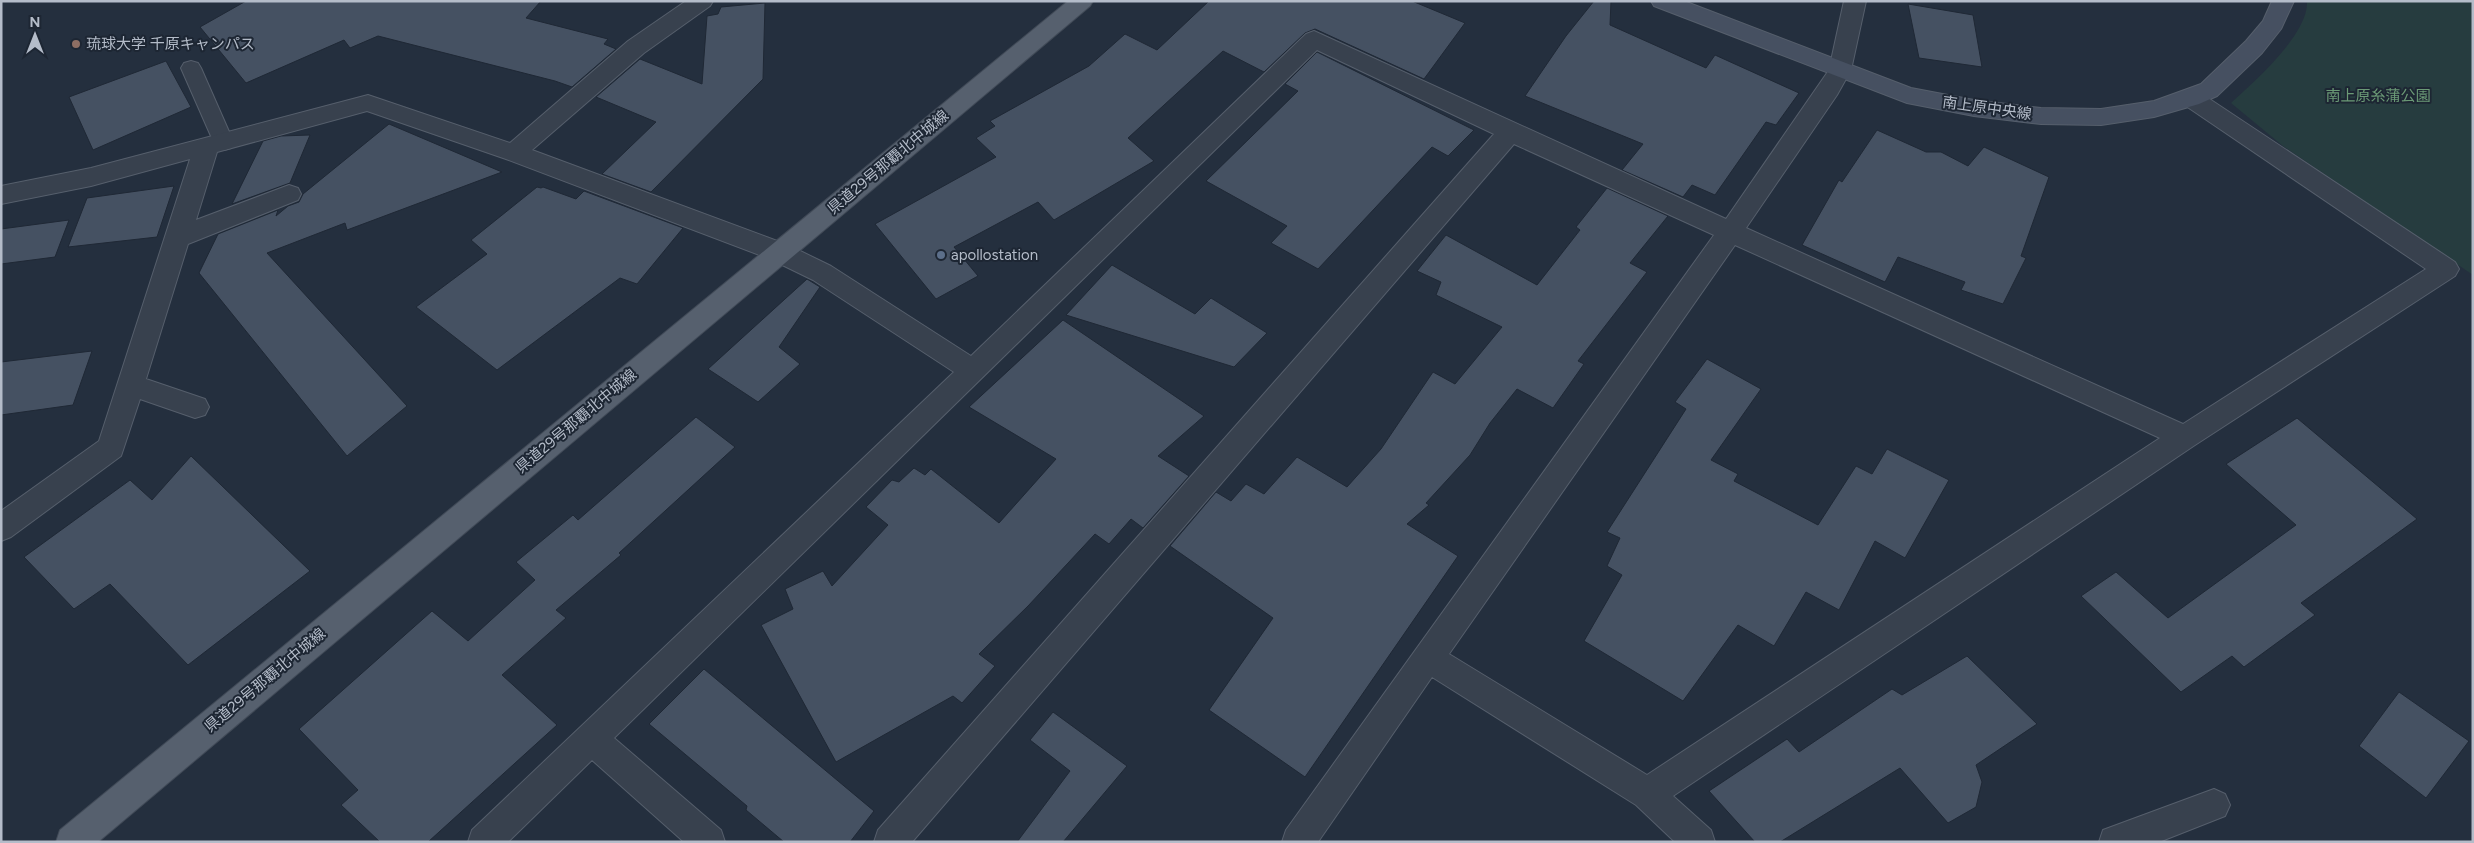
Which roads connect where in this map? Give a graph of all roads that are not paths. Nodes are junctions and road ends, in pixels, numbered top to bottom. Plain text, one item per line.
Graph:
1 (702, 1) edge
2 (1082, 1) edge
3 (1662, 1) edge
4 (1855, 1) edge
5 (2283, 1) edge
6 (191, 68) dead end
7 (1840, 70) junction
8 (2191, 98) junction
9 (1510, 132) junction
10 (215, 145) junction
11 (514, 153) junction
12 (289, 194) dead end
13 (1, 195) edge
14 (1732, 232) junction
15 (179, 237) junction
16 (779, 252) junction
17 (973, 371) junction
18 (132, 385) junction
19 (195, 407) dead end
20 (2185, 437) junction
21 (1, 528) edge
22 (1427, 657) junction
23 (591, 738) junction
24 (1647, 794) junction
25 (2214, 805) dead end
26 (72, 842) edge
27 (484, 842) edge
28 (709, 842) edge
29 (890, 842) edge
30 (1298, 842) edge
31 (1699, 842) edge
32 (2115, 842) edge

1 - 11 street
2 - 16 main road, 県道29号那覇北中城線
3 - 7 street, 南上原中央線
4 - 7 street
5 - 8 street, 南上原中央線
6 - 10 lane
7 - 8 street, 南上原中央線
7 - 14 street
8 - 20 street
9 - 14 street
9 - 17 street
9 - 29 street
10 - 11 street
10 - 13 street
10 - 15 street
11 - 16 street
12 - 15 street
14 - 20 street
14 - 22 street
15 - 18 street
16 - 17 street
16 - 26 main road, 県道29号那覇北中城線
17 - 23 street
18 - 19 street
18 - 21 street
20 - 24 street
22 - 24 street
22 - 30 street
23 - 27 street
23 - 28 street
24 - 31 street
25 - 32 street

